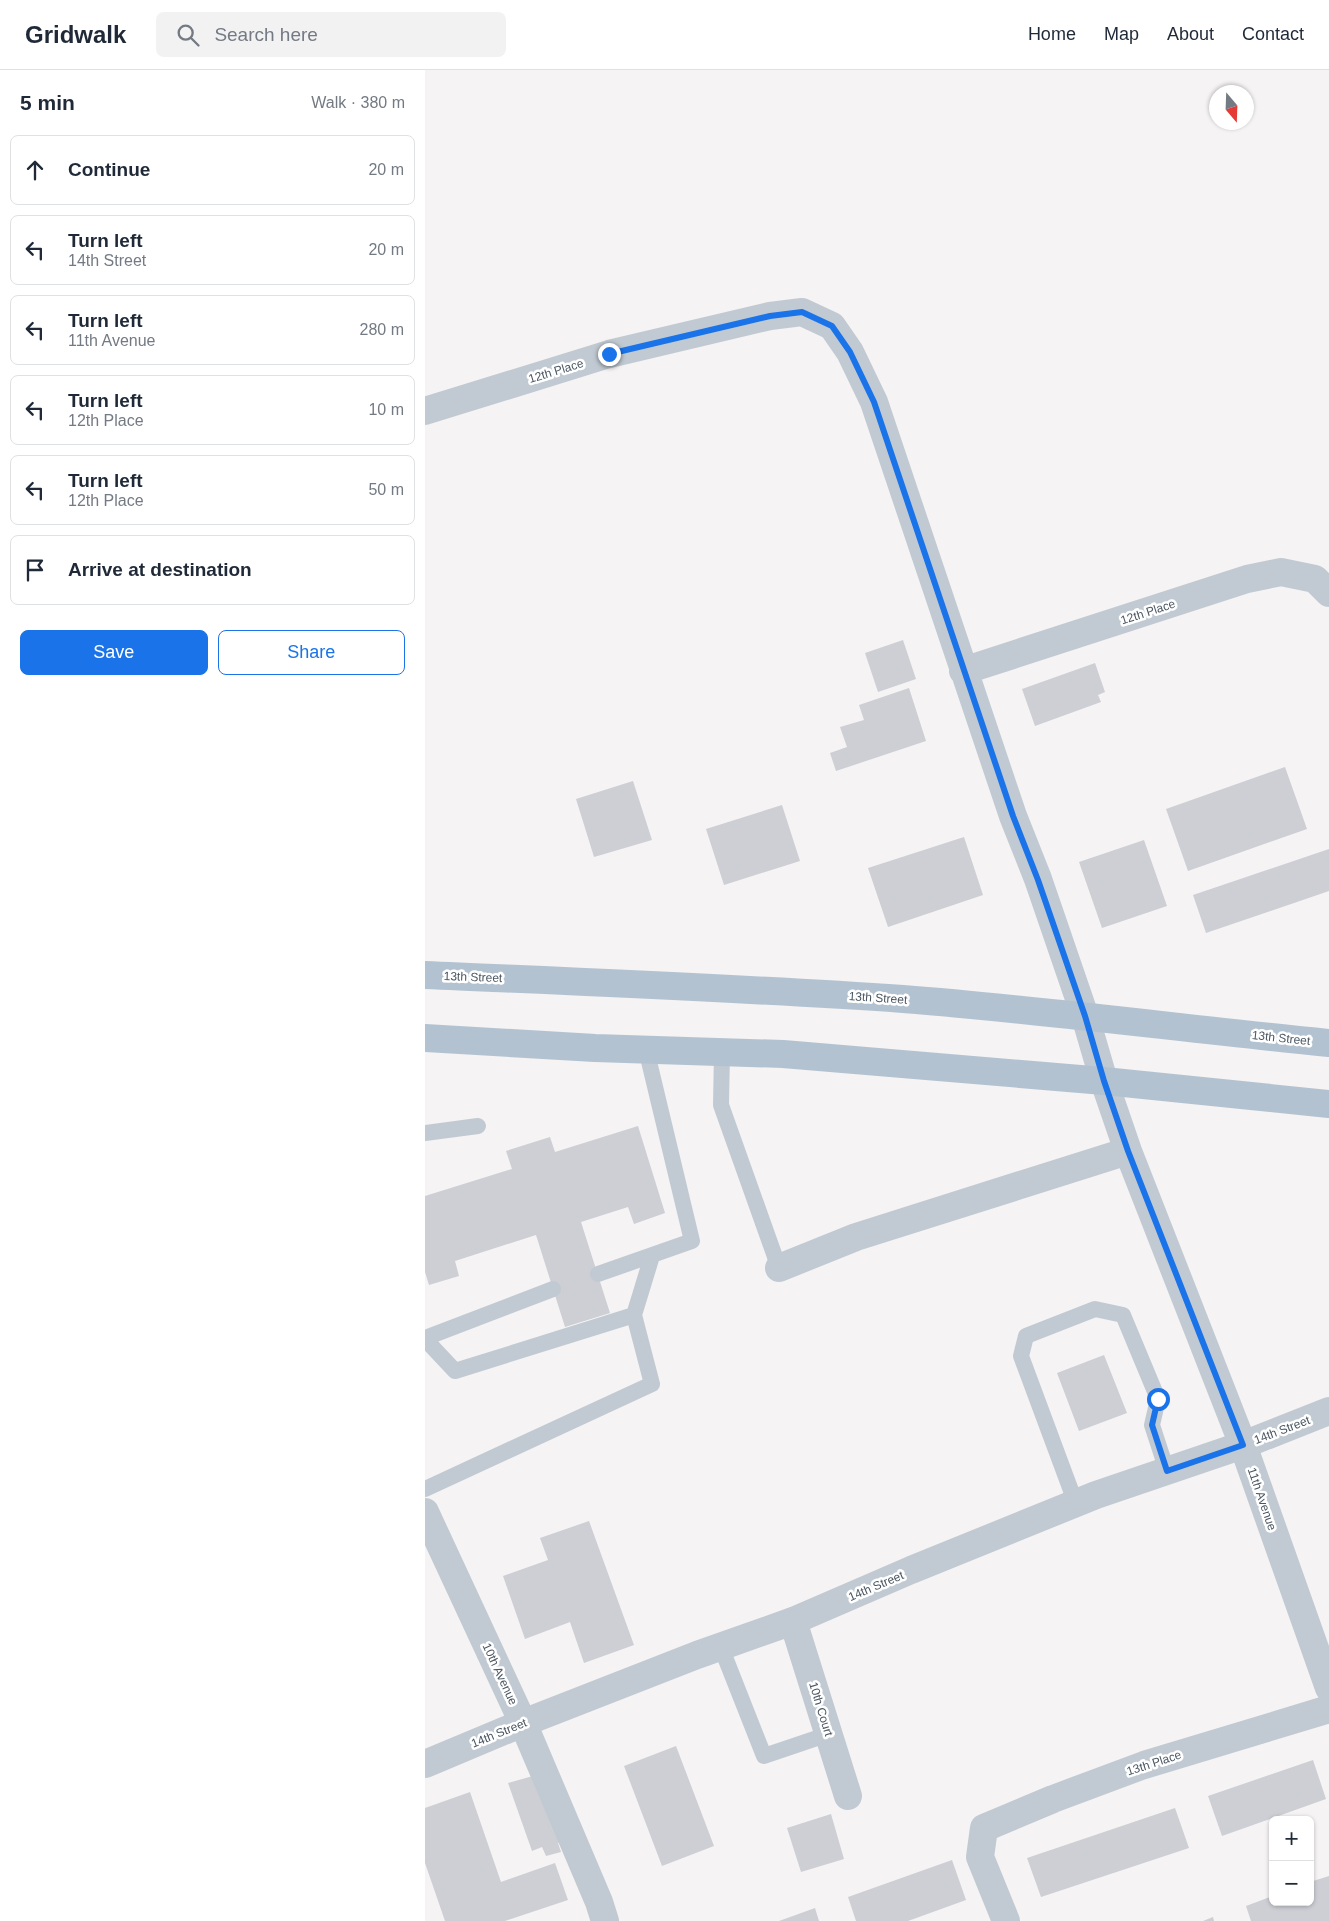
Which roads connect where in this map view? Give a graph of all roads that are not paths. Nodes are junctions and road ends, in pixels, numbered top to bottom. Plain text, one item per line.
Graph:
1 (832, 326) joint
2 (425, 411) edge
3 (1329, 593) edge
4 (963, 671) junction
5 (425, 975) edge
6 (1085, 1016) junction
7 (425, 1038) edge
8 (1329, 1043) edge
9 (646, 1049) junction
10 (722, 1052) junction
11 (1104, 1081) junction
12 (1329, 1104) edge
13 (478, 1126) dead end
14 (425, 1133) edge
15 (1128, 1151) junction
16 (652, 1256) junction
17 (779, 1268) joint
18 (597, 1274) dead end
19 (553, 1289) dead end
20 (634, 1315) junction
21 (425, 1339) edge
22 (1329, 1411) edge
23 (1243, 1445) junction
24 (1167, 1471) junction
25 (425, 1489) edge
26 (1076, 1504) junction
27 (425, 1512) edge
28 (793, 1621) junction
29 (721, 1647) junction
30 (1329, 1688) edge
31 (1329, 1709) edge
32 (523, 1723) junction
33 (829, 1734) junction
34 (425, 1764) edge
35 (848, 1796) dead end
36 (605, 1921) edge
37 (1006, 1921) edge

1 - 2 street, 12th Place
1 - 4 street, 11th Avenue
3 - 4 street, 12th Place
4 - 6 street, 11th Avenue
5 - 6 main road, 13th Street
6 - 8 main road, 13th Street
6 - 11 street, 11th Avenue
7 - 9 main road
9 - 10 main road
9 - 16 lane
10 - 11 main road
10 - 17 lane
11 - 12 main road
11 - 15 street, 11th Avenue
13 - 14 lane
15 - 17 street
15 - 23 street, 11th Avenue
16 - 18 lane
16 - 20 lane
19 - 21 lane
20 - 21 lane
20 - 25 lane
22 - 23 street, 14th Street
23 - 24 street, 14th Street
23 - 30 street, 11th Avenue
24 - 26 street, 14th Street
24 - 26 lane
26 - 28 street, 14th Street
27 - 32 street, 10th Avenue
28 - 29 street, 14th Street
28 - 33 street, 10th Court
29 - 32 street, 14th Street
29 - 33 lane
31 - 37 street, 13th Place
32 - 34 street, 14th Street
32 - 36 street, 10th Avenue
33 - 35 street, 10th Court

